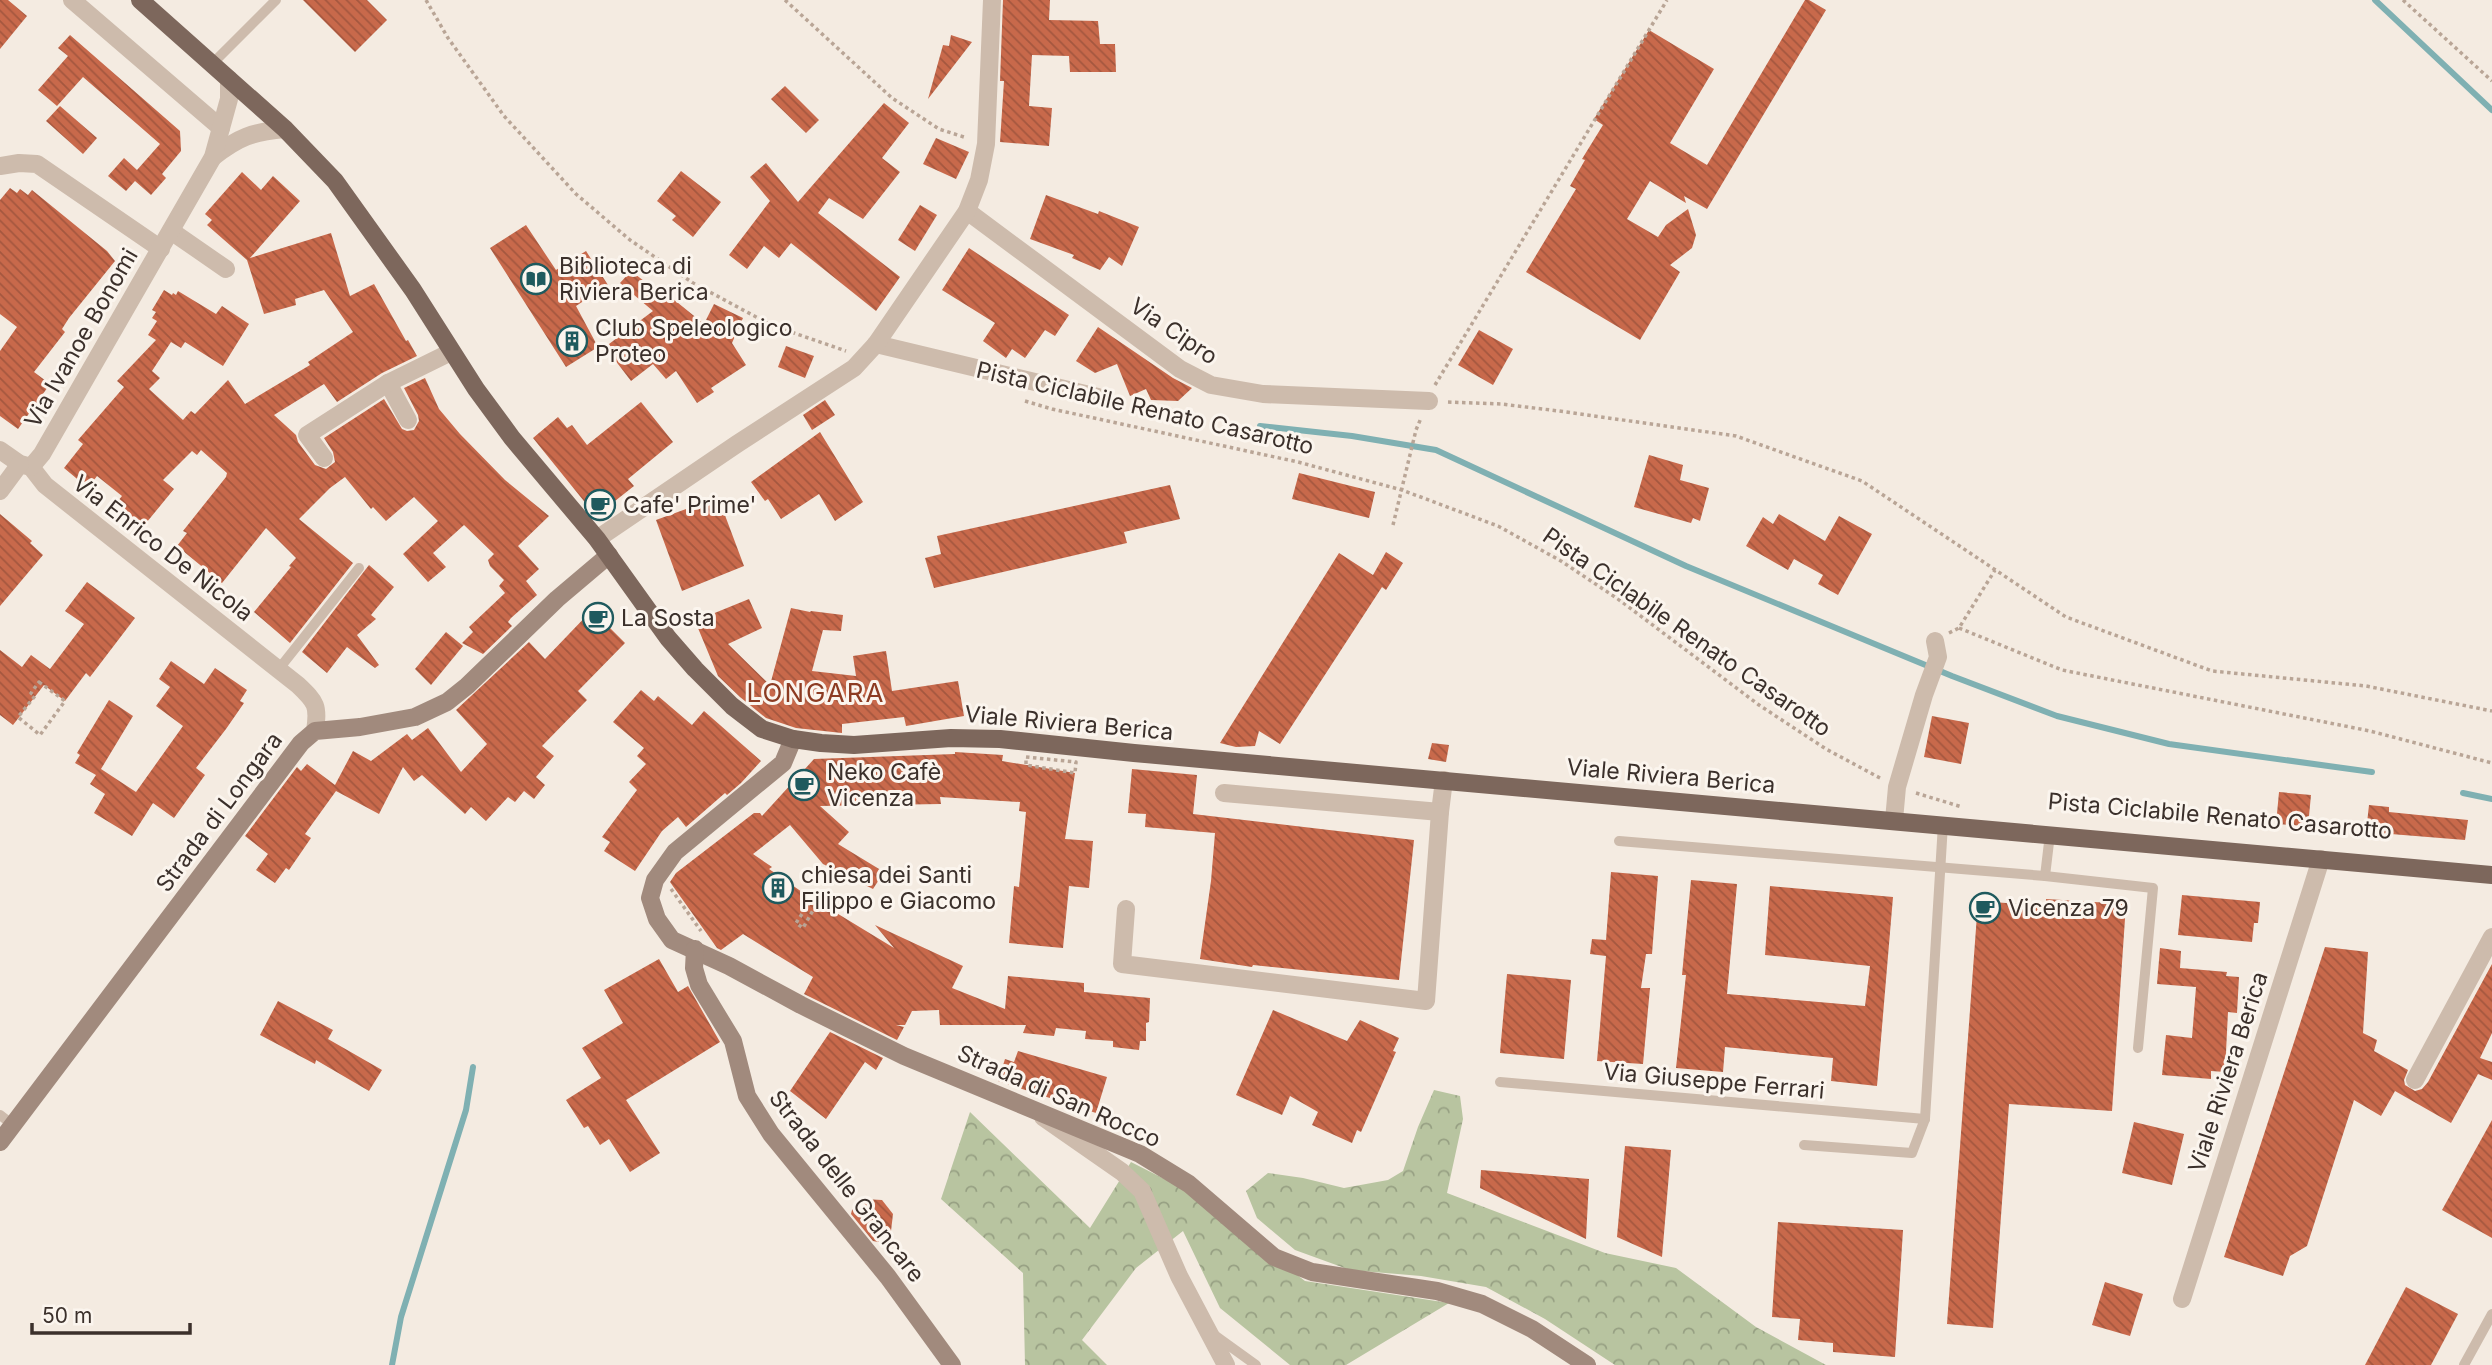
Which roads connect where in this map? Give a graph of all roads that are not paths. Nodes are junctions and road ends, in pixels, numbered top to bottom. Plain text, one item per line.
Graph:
1 (72, 0) edge
2 (140, 0) edge
3 (276, 0) edge
4 (992, 0) edge
5 (212, 64) junction
6 (229, 79) junction
7 (221, 128) junction
8 (285, 129) junction
9 (213, 157) junction
10 (0, 166) edge
11 (967, 211) junction
12 (171, 231) junction
13 (161, 248) junction
14 (226, 269) dead end
15 (876, 344) junction
16 (451, 352) junction
17 (388, 383) junction
18 (1098, 397) dead end
19 (1429, 401) road end
20 (408, 420) dead end
21 (0, 450) edge
22 (324, 458) dead end
23 (26, 466) junction
24 (0, 491) edge
25 (597, 539) junction
26 (609, 555) junction
27 (359, 568) dead end
28 (1937, 649) road end
29 (278, 670) junction
30 (315, 731) junction
31 (793, 739) junction
32 (1444, 780) junction
33 (1224, 793) dead end
34 (1440, 812) junction
35 (1895, 820) junction
36 (1943, 824) junction
37 (2050, 835) junction
38 (1619, 841) dead end
39 (2321, 859) junction
40 (1939, 867) junction
41 (2492, 875) edge
42 (2045, 876) junction
43 (1126, 909) dead end
44 (2492, 937) edge
45 (700, 943) junction
46 (2138, 1048) dead end
47 (2415, 1080) dead end
48 (1500, 1082) dead end
49 (1032, 1108) junction
50 (1926, 1119) junction
51 (6, 1120) edge
52 (0, 1142) edge
53 (1804, 1144) dead end
54 (2182, 1299) dead end
55 (2492, 1314) edge
56 (1207, 1329) junction
57 (952, 1365) edge
58 (1226, 1365) edge
59 (1256, 1365) edge
60 (1587, 1365) edge
61 (2464, 1365) edge

1 - 7 street
2 - 5 main road, Viale Riviera Berica
3 - 5 lane
4 - 11 street
5 - 6 main road, Viale Riviera Berica
6 - 7 street, Via Ivanoe Bonomi
6 - 8 main road, Viale Riviera Berica
7 - 9 street, Via Ivanoe Bonomi
8 - 9 street, Via Ivanoe Bonomi
8 - 16 main road, Viale Riviera Berica
9 - 12 street, Via Ivanoe Bonomi
10 - 13 street
11 - 15 street
11 - 19 street, Via Cipro
12 - 13 street, Via Ivanoe Bonomi
12 - 14 street
13 - 23 street, Via Ivanoe Bonomi
15 - 18 street
15 - 25 street
16 - 17 street
16 - 25 main road, Viale Riviera Berica
17 - 20 street
17 - 22 street
21 - 23 street, Via Enrico De Nicola
23 - 24 street
23 - 29 street, Via Enrico De Nicola
25 - 26 main road, Viale Riviera Berica
26 - 30 street, Strada di Longara
26 - 31 main road, Viale Riviera Berica
27 - 29 lane
28 - 35 street
29 - 30 street, Via Enrico De Nicola
30 - 51 street, Strada di Longara
31 - 32 main road, Viale Riviera Berica
31 - 45 street
32 - 34 street
32 - 35 main road, Viale Riviera Berica
33 - 34 street
34 - 43 street
35 - 36 main road, Viale Riviera Berica
36 - 37 main road, Viale Riviera Berica
36 - 40 lane
37 - 39 main road, Viale Riviera Berica
37 - 42 lane
38 - 40 lane
39 - 41 main road, Viale Riviera Berica
39 - 54 street, Viale Riviera Berica
40 - 42 lane
40 - 50 lane
42 - 46 lane
44 - 47 street
45 - 49 street, Strada di San Rocco
45 - 57 street, Strada delle Grancare
48 - 50 lane, Via Giuseppe Ferrari
49 - 56 street
49 - 60 street, Strada di San Rocco
50 - 53 lane
51 - 52 street, Strada di Longara
55 - 61 lane
56 - 58 street
56 - 59 lane

